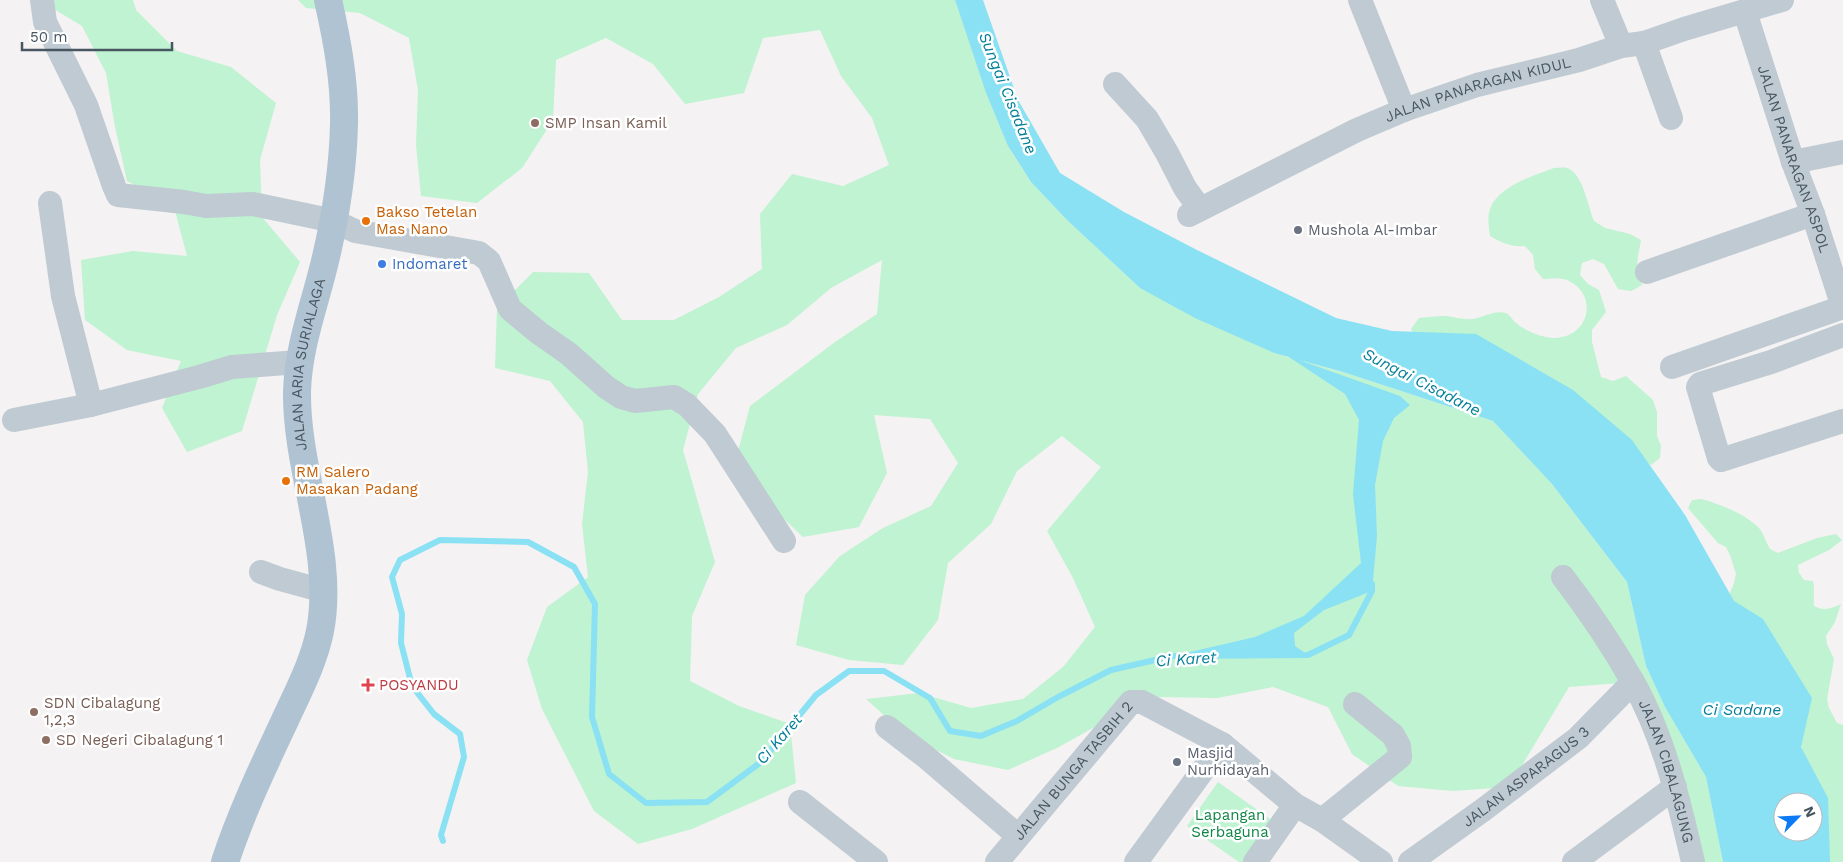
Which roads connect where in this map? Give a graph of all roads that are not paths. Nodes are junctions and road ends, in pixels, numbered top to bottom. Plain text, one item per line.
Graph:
1 (42, 0) edge
2 (328, 0) edge
3 (1360, 0) edge
4 (1602, 0) edge
5 (1782, 0) edge
6 (1745, 12) junction
7 (1633, 44) junction
8 (1115, 84) dead end
9 (1404, 110) junction
10 (1671, 118) dead end
11 (1843, 152) edge
12 (1793, 162) junction
13 (50, 202) dead end
14 (1813, 214) junction
15 (334, 221) junction
16 (1647, 272) dead end
17 (1838, 273) edge
18 (1843, 307) edge
19 (1843, 335) edge
20 (299, 362) junction
21 (1672, 367) dead end
22 (91, 406) junction
23 (14, 420) dead end
24 (1843, 421) edge
25 (784, 541) dead end
26 (261, 572) dead end
27 (1562, 577) dead end
28 (324, 591) junction
29 (1633, 682) junction
30 (1355, 704) dead end
31 (887, 727) dead end
32 (1222, 744) junction
33 (1675, 787) junction
34 (800, 802) dead end
35 (1295, 805) junction
36 (1322, 820) junction
37 (1018, 836) junction
38 (1377, 861) edge
39 (225, 862) edge
40 (876, 862) edge
41 (997, 862) edge
42 (1136, 862) edge
43 (1255, 862) edge
44 (1410, 862) edge
45 (1574, 862) edge
46 (1693, 862) edge

1 - 15 street
2 - 15 main road, JALAN ARIA SURIALAGA
3 - 9 street
4 - 7 street
5 - 6 street, JALAN PANARAGAN KIDUL
6 - 7 street, JALAN PANARAGAN KIDUL
6 - 12 street, JALAN PANARAGAN ASPOL
7 - 9 street, JALAN PANARAGAN KIDUL
7 - 10 street
8 - 9 street, JALAN PANARAGAN KIDUL
11 - 12 street
12 - 14 street, JALAN PANARAGAN ASPOL
13 - 22 street
14 - 16 street
14 - 17 street, JALAN PANARAGAN ASPOL
15 - 20 main road, JALAN ARIA SURIALAGA
15 - 25 street
17 - 18 street, JALAN PANARAGAN ASPOL
18 - 21 street
19 - 24 street
20 - 22 street
20 - 28 main road, JALAN ARIA SURIALAGA
22 - 23 street
26 - 28 street
27 - 29 street, JALAN CIBALAGUNG
28 - 39 main road, JALAN ARIA SURIALAGA
29 - 33 street, JALAN CIBALAGUNG
29 - 44 street, JALAN ASPARAGUS 3
30 - 36 street
31 - 37 street
32 - 35 street, JALAN BUNGA TASBIH 2
32 - 37 street, JALAN BUNGA TASBIH 2
32 - 42 street
33 - 45 street
33 - 46 street, JALAN CIBALAGUNG
34 - 40 street
35 - 36 street, JALAN BUNGA TASBIH 2
35 - 43 street
36 - 38 street, JALAN BUNGA TASBIH 2
37 - 41 street, JALAN BUNGA TASBIH 2

